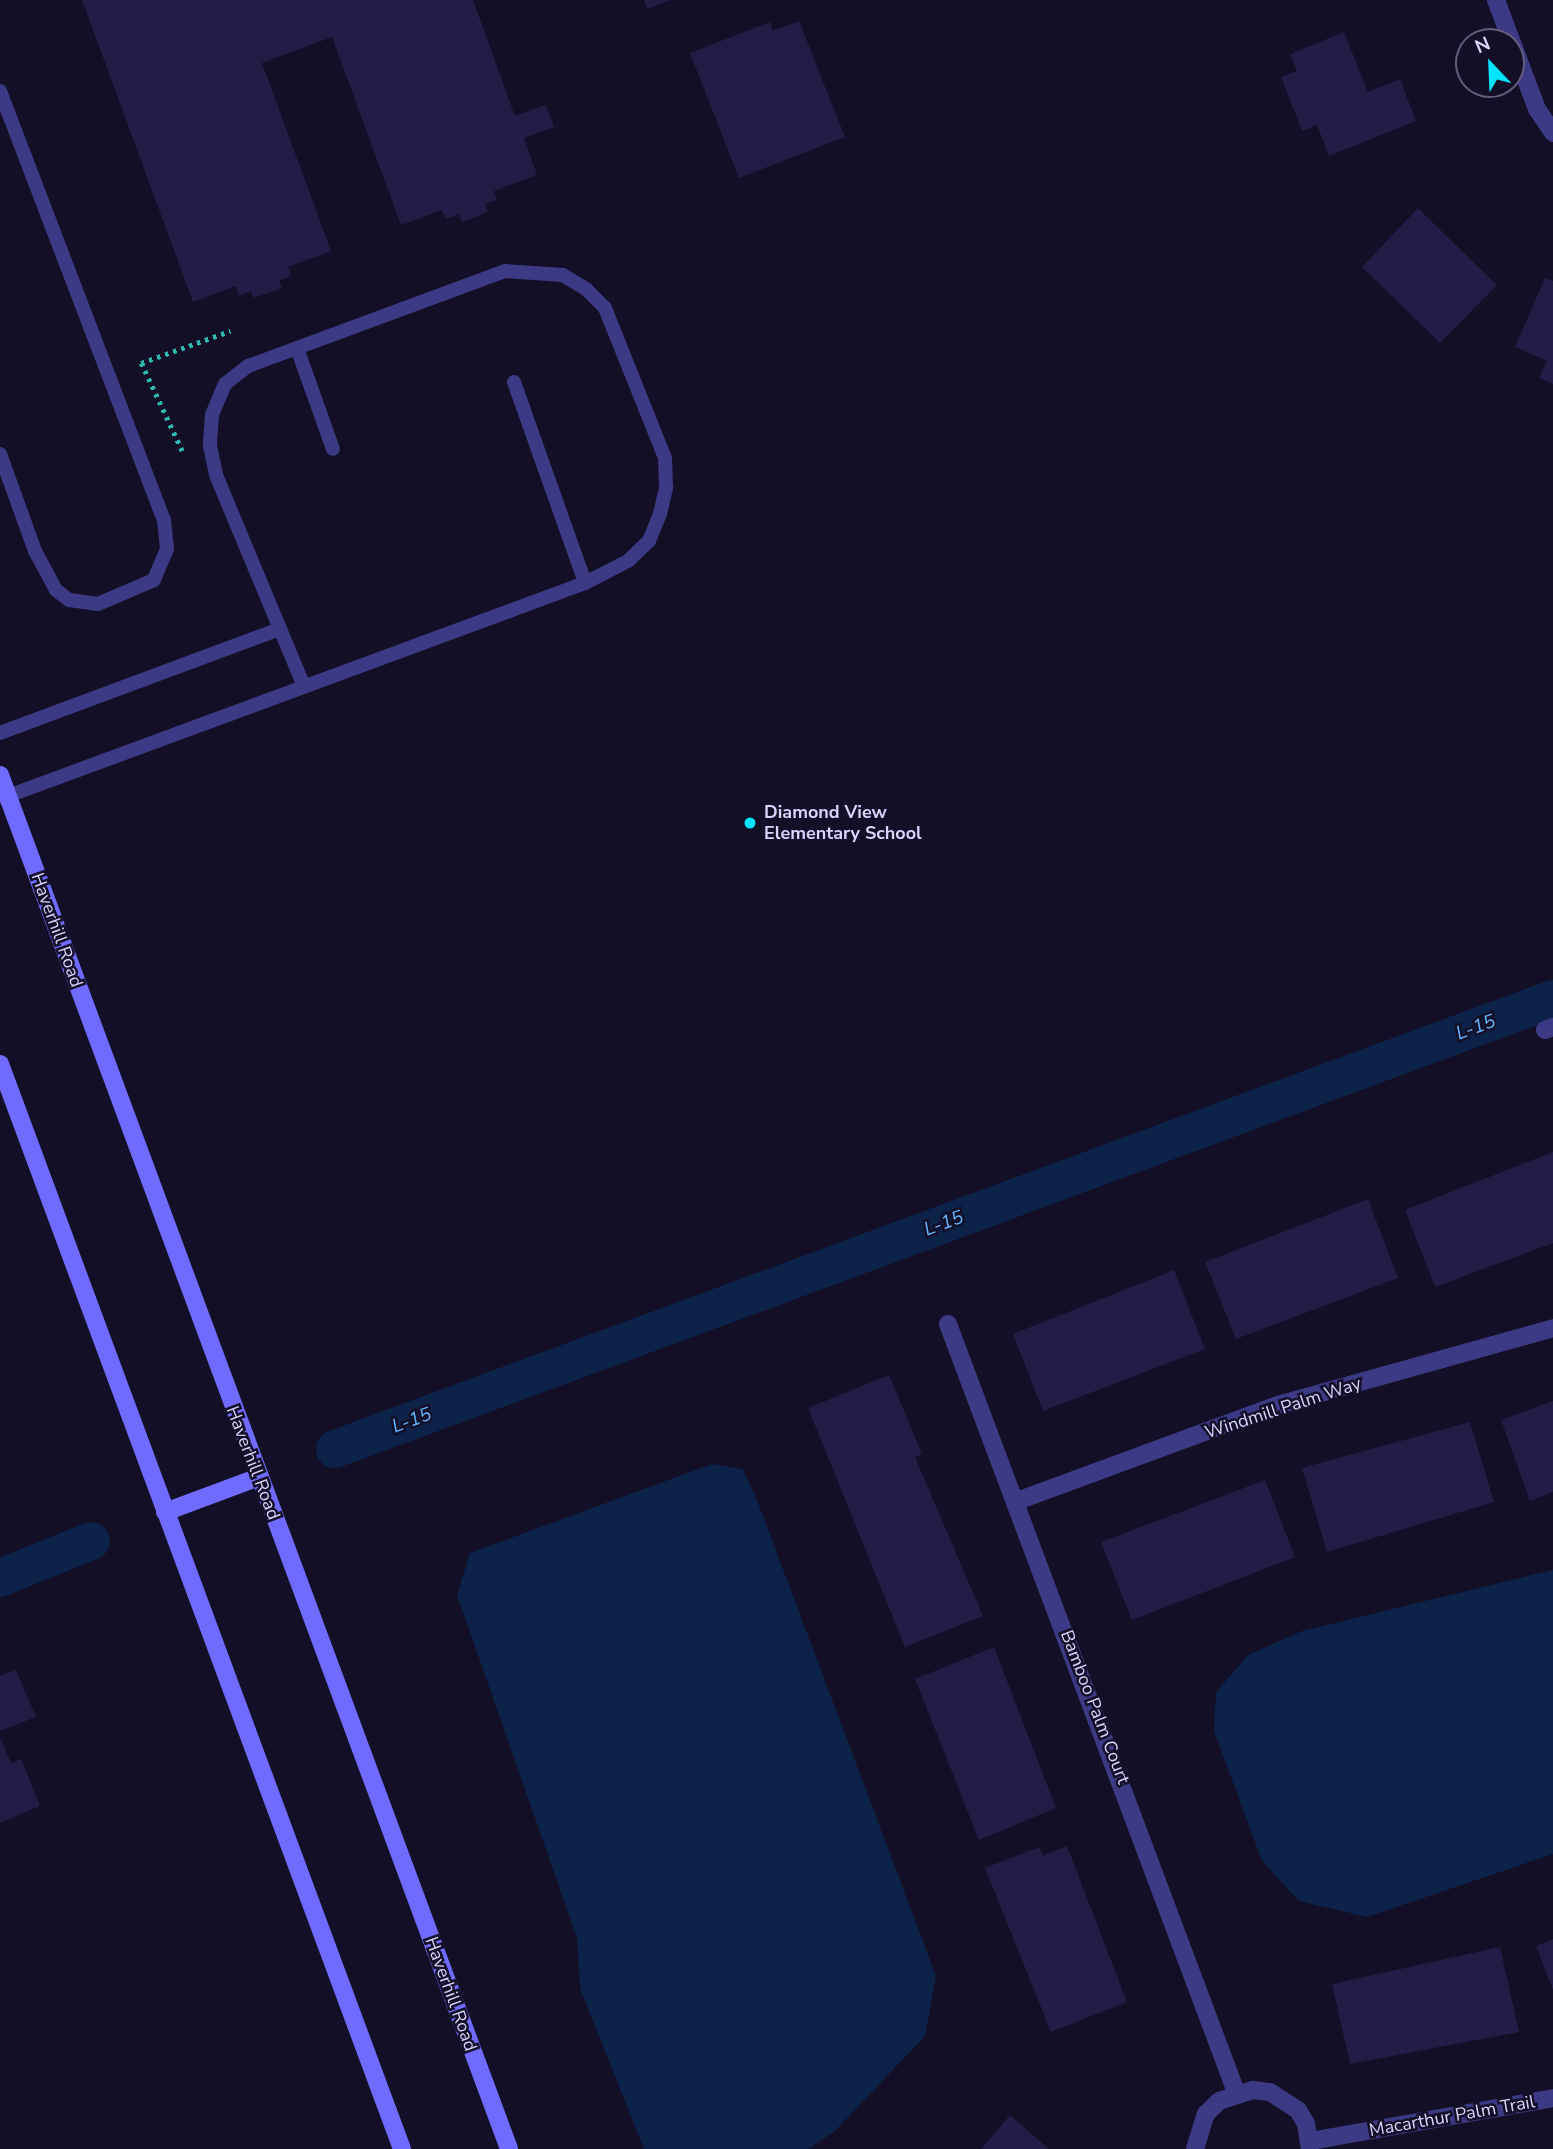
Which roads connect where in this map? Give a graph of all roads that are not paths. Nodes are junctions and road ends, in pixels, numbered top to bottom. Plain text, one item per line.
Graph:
1 (1496, 0) edge
2 (0, 91) edge
3 (1553, 133) edge
4 (297, 348) junction
5 (514, 382) dead end
6 (333, 449) dead end
7 (0, 454) edge
8 (585, 583) junction
9 (280, 629) junction
10 (304, 686) junction
11 (0, 733) edge
12 (0, 775) edge
13 (4, 797) edge
14 (0, 1063) edge
15 (948, 1324) dead end
16 (1553, 1328) edge
17 (259, 1476) junction
18 (1017, 1502) junction
19 (165, 1512) junction
20 (1237, 2092) junction
21 (1553, 2098) edge
22 (1310, 2145) edge
23 (402, 2149) edge
24 (509, 2149) edge
25 (1195, 2149) edge

1 - 3 street
2 - 7 lane
4 - 6 lane
4 - 8 lane
4 - 9 lane
5 - 8 lane
8 - 10 lane
9 - 10 lane
9 - 11 lane
10 - 13 lane
12 - 13 street, Haverhill Road
13 - 17 street, Haverhill Road
14 - 19 street
15 - 18 street, Bamboo Palm Court
16 - 18 street, Windmill Palm Way
17 - 19 street
17 - 24 street, Haverhill Road
18 - 20 street, Bamboo Palm Court
19 - 23 street
20 - 22 street
20 - 25 street
21 - 22 street, Macarthur Palm Trail

